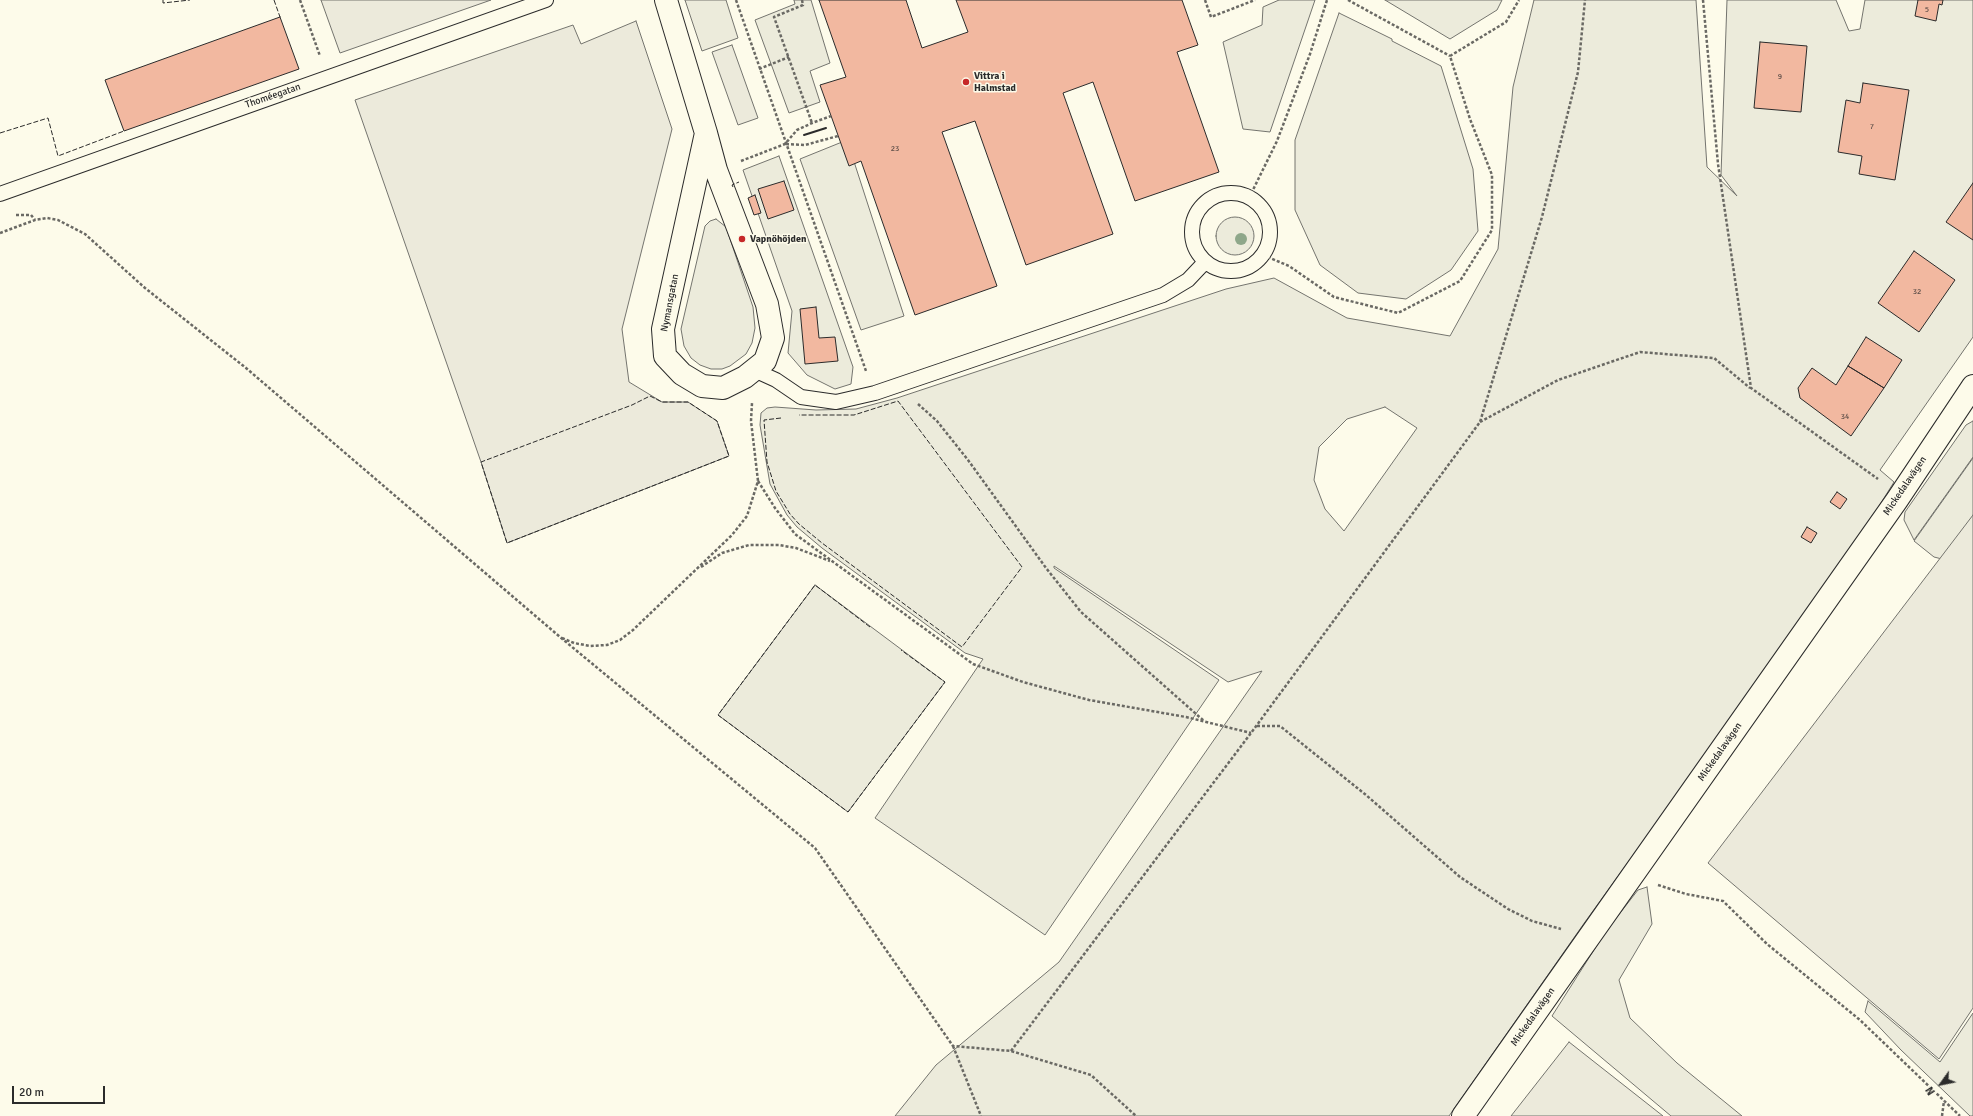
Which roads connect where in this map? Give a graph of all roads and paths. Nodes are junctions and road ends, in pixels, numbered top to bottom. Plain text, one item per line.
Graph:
1 (300, 0) edge
2 (546, 0) edge
3 (666, 0) edge
4 (736, 0) edge
5 (802, 0) edge
6 (1205, 0) edge
7 (1255, 0) edge
8 (1327, 0) edge
9 (1348, 0) edge
10 (1519, 0) edge
11 (1585, 0) edge
12 (1703, 0) edge
13 (1450, 56) junction
14 (789, 57) junction
15 (759, 69) junction
16 (327, 77) junction
17 (831, 116) dead end
18 (812, 123) junction
19 (706, 133) junction
20 (838, 136) dead end
21 (785, 144) junction
22 (716, 170) junction
23 (0, 194) edge
24 (1248, 198) junction
25 (8, 214) dead end
26 (35, 220) junction
27 (0, 233) edge
28 (1263, 255) junction
29 (1205, 262) junction
30 (754, 370) junction
31 (898, 384) junction
32 (1973, 386) edge
33 (1751, 388) junction
34 (875, 393) junction
35 (1480, 422) junction
36 (758, 481) junction
37 (1900, 495) junction
38 (834, 562) junction
39 (697, 569) junction
40 (560, 637) junction
41 (1204, 722) junction
42 (1256, 726) junction
43 (1252, 733) junction
44 (1633, 877) junction
45 (1591, 936) junction
46 (953, 1046) junction
47 (1011, 1051) junction
48 (1944, 1101) junction
49 (981, 1116) edge
50 (1136, 1116) edge
51 (1463, 1116) edge
52 (1942, 1116) edge
53 (1960, 1116) edge

1 - 16 path
2 - 16 lane, Thoméegatan
3 - 19 street, Nymansgatan
4 - 15 path
5 - 14 path
6 - 7 path
8 - 24 path
9 - 13 path
10 - 13 path
11 - 35 path
12 - 33 path
13 - 28 path
14 - 15 path
14 - 18 path
15 - 21 path
16 - 23 lane, Thoméegatan
17 - 18 path
18 - 21 path
19 - 22 street, Nymansgatan
19 - 30 street, Nymansgatan
20 - 21 path
21 - 22 path
21 - 34 path
22 - 30 street, Nymansgatan
24 - 28 lane
24 - 29 lane
25 - 26 path
26 - 27 path
26 - 40 path
28 - 29 lane
29 - 31 lane
30 - 34 lane
30 - 36 path
31 - 34 lane
31 - 41 path
32 - 37 street, Mickedalavägen
33 - 35 path
33 - 37 path
35 - 42 path
36 - 38 path
36 - 39 path
37 - 44 street, Mickedalavägen
38 - 39 path
38 - 41 path
39 - 40 path
40 - 46 path
41 - 43 path
42 - 43 path
42 - 45 path
43 - 47 path
44 - 45 street, Mickedalavägen
44 - 48 path
45 - 51 street, Mickedalavägen
46 - 47 path
46 - 49 path
47 - 50 path
48 - 52 path
48 - 53 path

